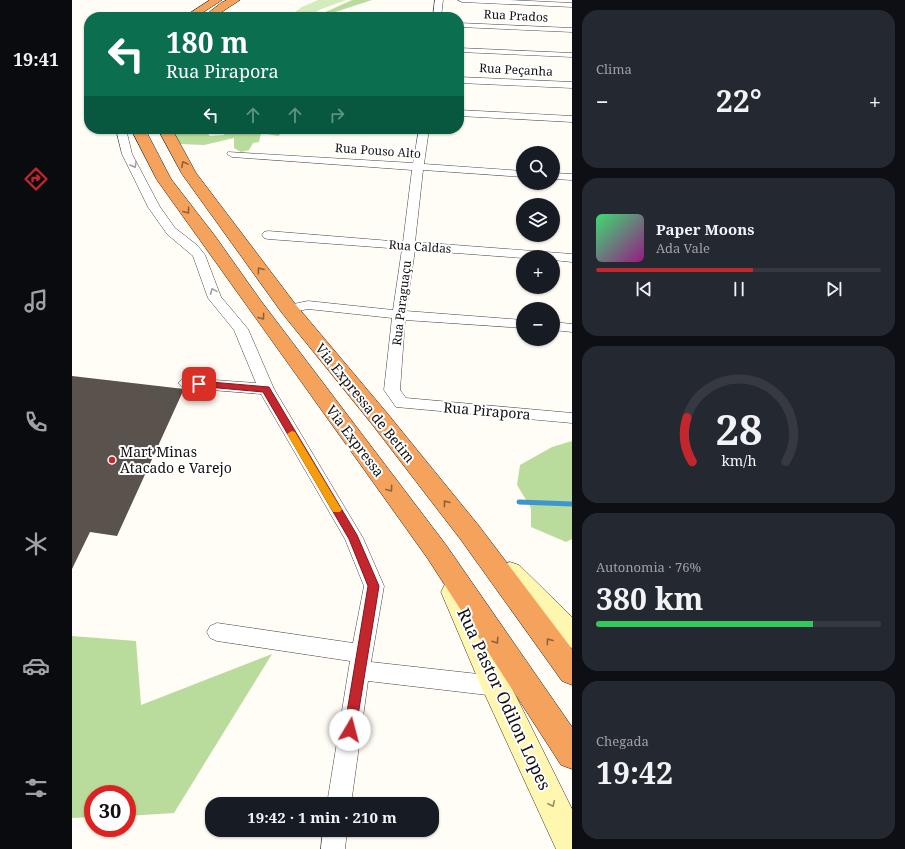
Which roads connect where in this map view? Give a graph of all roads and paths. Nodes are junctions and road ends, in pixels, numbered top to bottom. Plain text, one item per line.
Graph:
1 (217, 0) edge
2 (235, 0) edge
3 (439, 0) edge
4 (462, 0) edge
5 (572, 4) edge
6 (197, 12) edge
7 (215, 12) edge
8 (438, 12) edge
9 (464, 25) edge
10 (572, 30) edge
11 (464, 50) edge
12 (572, 55) edge
13 (464, 80) edge
14 (572, 85) edge
15 (464, 113) edge
16 (572, 119) edge
17 (122, 134) edge
18 (141, 134) edge
19 (168, 134) edge
20 (423, 134) edge
21 (232, 154) dead end
22 (418, 167) junction
23 (516, 174) edge
24 (560, 176) edge
25 (572, 177) edge
26 (171, 231) junction
27 (268, 235) dead end
28 (409, 246) junction
29 (216, 250) junction
30 (572, 258) edge
31 (289, 309) junction
32 (399, 315) junction
33 (516, 323) edge
34 (560, 327) edge
35 (572, 328) edge
36 (186, 383) dead end
37 (266, 389) junction
38 (401, 403) joint
39 (572, 418) edge
40 (470, 533) junction
41 (437, 552) junction
42 (218, 632) dead end
43 (572, 636) edge
44 (361, 662) junction
45 (572, 672) edge
46 (496, 686) junction
47 (572, 754) edge
48 (340, 797) edge
49 (334, 837) edge
50 (572, 846) edge
51 (333, 849) edge

1 - 6 highway
2 - 7 highway
3 - 8 street
4 - 5 street
9 - 10 street, Rua Prados
11 - 12 street
13 - 14 street, Rua Peçanha
15 - 16 street
17 -> 26 street
18 -> 29 highway, Via Expressa
31 -> 19 highway, Via Expressa de Betim
20 - 22 street, Rua Paraguaçu
21 - 22 street, Rua Pouso Alto
22 - 23 street, Rua Pouso Alto
22 - 28 street, Rua Paraguaçu
24 - 25 street
26 - 29 street
37 -> 26 street
27 - 28 street, Rua Caldas
28 - 30 street, Rua Caldas
28 - 32 street, Rua Paraguaçu
29 -> 41 highway, Via Expressa
31 - 32 street
40 -> 31 highway, Via Expressa de Betim
32 - 33 street
32 - 38 street, Rua Paraguaçu
34 - 35 street
36 - 37 street
37 - 44 street
38 - 39 street, Rua Pirapora
40 - 43 street
45 -> 40 highway, Via Expressa de Betim
41 - 46 street, Rua Pastor Odilon Lopes
41 -> 47 highway, Via Expressa
42 - 44 street
44 - 46 street
44 - 48 street
46 -> 50 street, Rua Pastor Odilon Lopes
49 - 51 street

